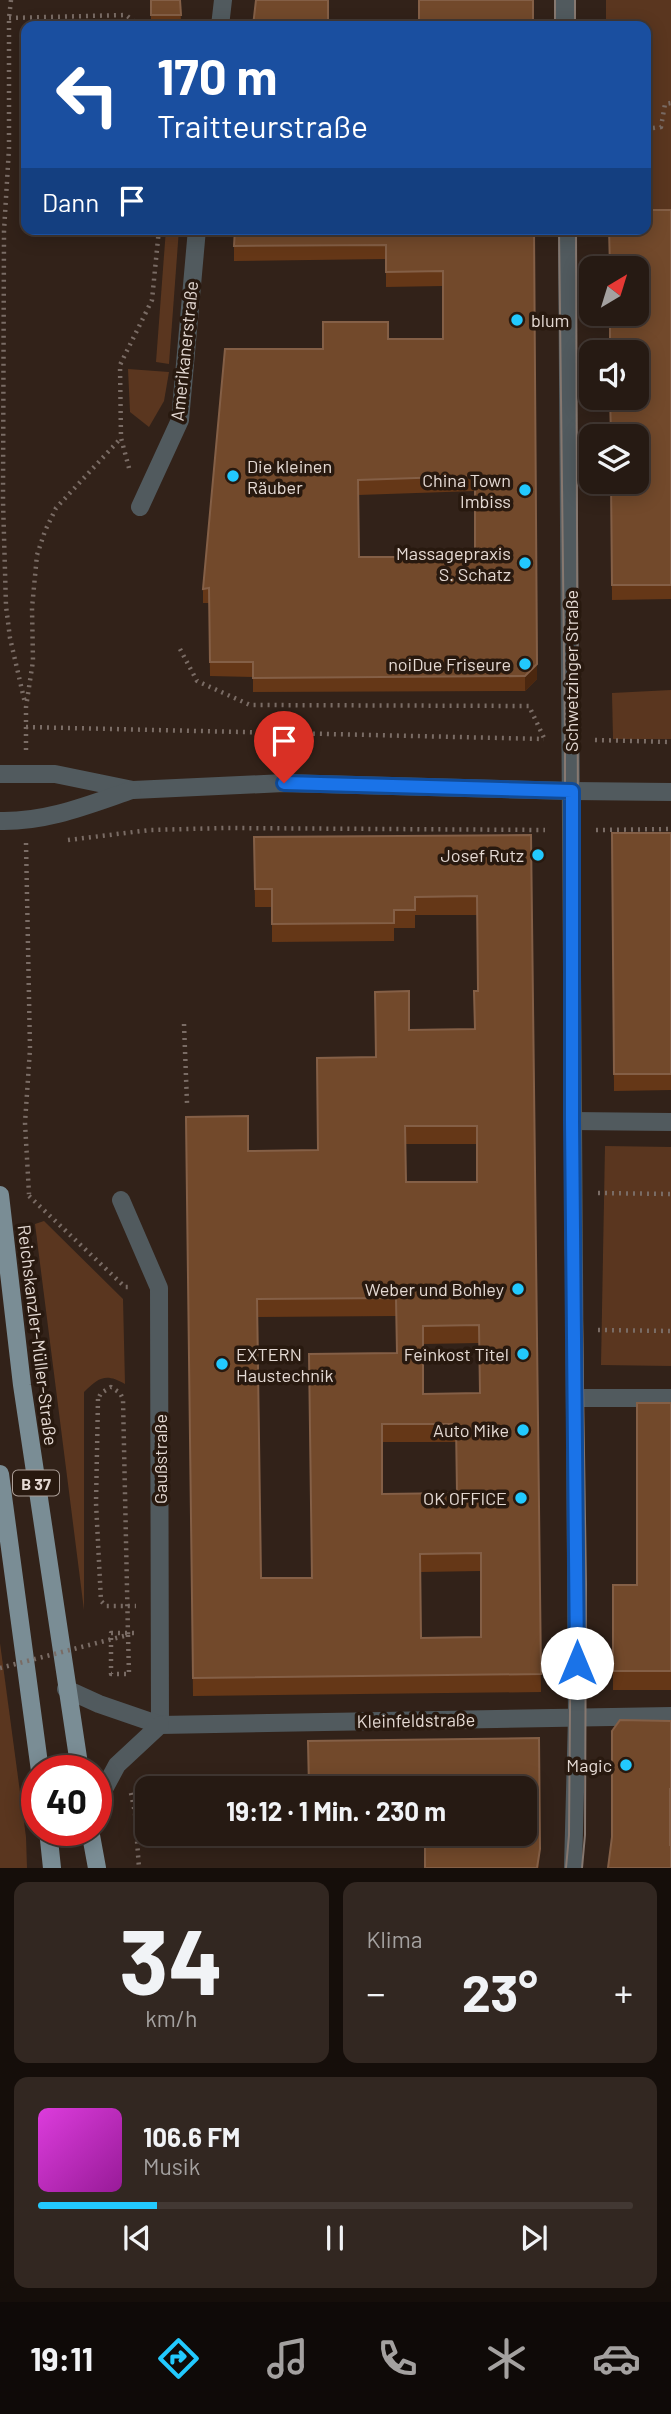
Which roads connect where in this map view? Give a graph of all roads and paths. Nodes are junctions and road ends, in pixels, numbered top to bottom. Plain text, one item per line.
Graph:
1 (11, 0) edge
2 (223, 0) edge
3 (565, 0) edge
4 (9, 18) junction
5 (134, 21) edge
6 (221, 21) edge
7 (565, 21) edge
8 (671, 103) edge
9 (651, 128) edge
10 (158, 235) edge
11 (196, 235) edge
12 (567, 235) edge
13 (121, 438) junction
14 (140, 507) joint
15 (180, 649) dead end
16 (26, 707) junction
17 (26, 727) junction
18 (544, 739) junction
19 (571, 740) junction
20 (671, 742) edge
21 (0, 774) edge
22 (26, 774) junction
23 (133, 790) junction
24 (572, 791) junction
25 (671, 792) edge
26 (0, 821) edge
27 (26, 822) junction
28 (422, 828) junction
29 (671, 829) edge
30 (573, 830) junction
31 (415, 838) edge
32 (62, 841) dead end
33 (38, 845) dead end
34 (26, 847) junction
35 (184, 1024) dead end
36 (187, 1103) dead end
37 (572, 1121) junction
38 (671, 1122) edge
39 (599, 1193) dead end
40 (671, 1194) edge
41 (0, 1195) edge
42 (121, 1200) dead end
43 (125, 1287) dead end
44 (600, 1331) dead end
45 (671, 1331) edge
46 (576, 1398) junction
47 (671, 1398) edge
48 (0, 1474) edge
49 (161, 1605) junction
50 (135, 1633) dead end
51 (128, 1635) junction
52 (0, 1668) edge
53 (66, 1689) junction
54 (577, 1716) junction
55 (671, 1716) edge
56 (160, 1725) junction
57 (38, 1755) edge
58 (76, 1755) edge
59 (112, 1774) edge
60 (50, 1846) edge
61 (93, 1846) edge
62 (52, 1868) edge
63 (97, 1868) edge
64 (573, 1868) edge

1 - 4 path
2 - 6 street
3 - 7 street
4 - 5 path
4 - 16 path
8 - 9 path
10 - 13 path
11 - 14 street, Amerikanerstraße
12 - 19 street, Schwetzinger Straße
13 - 14 path
13 - 16 path
15 - 18 path
16 - 17 path
17 - 18 path
17 - 22 path
18 - 19 path
19 - 20 path
19 - 24 street, Schwetzinger Straße
21 - 22 street
22 - 23 street
23 - 24 street
23 - 27 street
24 - 25 street
24 - 30 street, Schwetzinger Straße
26 - 27 street
27 - 34 path
28 - 30 path
28 - 31 path
28 - 32 path
29 - 30 path
30 - 37 street, Schwetzinger Straße
33 - 34 path
34 - 43 path
35 - 36 path
37 - 38 street
37 - 46 street, Schwetzinger Straße
39 - 40 path
41 - 53 main road, Reichskanzler-Müller-Straße / B 37
42 - 49 street, Gaußstraße
44 - 45 path
46 - 47 street
46 - 54 street, Schwetzinger Straße
48 - 57 main road, B 37
49 - 51 path, bridge
49 - 56 street, Gaußstraße
50 - 51 path
51 - 52 path, bridge
53 - 56 street, Kleinfeldstraße
53 - 58 main road, Reichskanzler-Müller-Straße / B 37
54 - 55 street, Kleinfeldstraße
54 - 56 street, Kleinfeldstraße
54 - 64 street, Schwetzinger Straße
56 - 59 street
60 - 62 main road
61 - 63 main road

